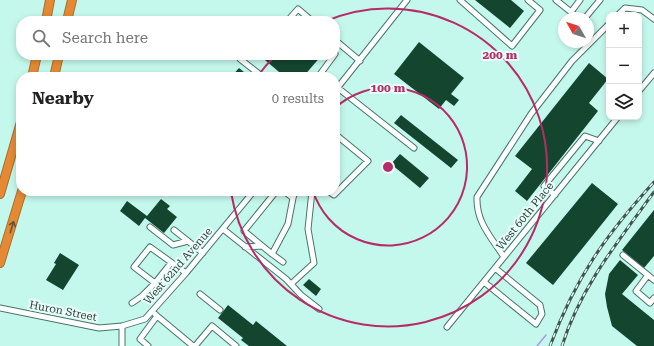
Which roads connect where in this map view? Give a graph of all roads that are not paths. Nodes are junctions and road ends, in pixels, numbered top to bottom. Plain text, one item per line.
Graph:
1 (50, 0) edge
2 (72, 0) edge
3 (407, 0) edge
4 (460, 0) edge
5 (528, 0) edge
6 (556, 0) edge
7 (580, 0) edge
8 (600, 0) edge
9 (570, 12) joint
10 (590, 12) edge
11 (621, 12) edge
12 (47, 16) edge
13 (68, 16) edge
14 (292, 16) edge
15 (306, 16) edge
16 (654, 19) edge
17 (606, 27) edge
18 (342, 46) joint
19 (340, 49) edge
20 (37, 60) edge
21 (58, 60) edge
22 (241, 60) edge
23 (331, 60) edge
24 (360, 60) junction
25 (33, 72) edge
26 (55, 72) edge
27 (257, 72) edge
28 (322, 72) edge
29 (653, 76) edge
30 (340, 85) edge
31 (642, 88) edge
32 (340, 93) edge
33 (616, 120) edge
34 (16, 139) edge
35 (340, 139) edge
36 (599, 141) junction
37 (414, 148) dead end
38 (340, 189) edge
39 (0, 194) edge
40 (554, 195) junction
41 (20, 196) edge
42 (250, 196) edge
43 (270, 196) edge
44 (290, 196) edge
45 (311, 196) edge
46 (293, 198) joint
47 (150, 227) dead end
48 (174, 230) dead end
49 (223, 230) junction
50 (188, 241) junction
51 (262, 246) junction
52 (245, 247) junction
53 (203, 253) junction
54 (272, 254) junction
55 (623, 255) dead end
56 (504, 257) junction
57 (283, 262) dead end
58 (0, 263) edge
59 (171, 263) junction
60 (495, 268) junction
61 (186, 273) junction
62 (648, 275) junction
63 (654, 280) edge
64 (484, 282) junction
65 (155, 284) junction
66 (291, 284) junction
67 (200, 294) dead end
68 (654, 298) edge
69 (132, 303) dead end
70 (0, 308) edge
71 (319, 308) dead end
72 (220, 310) dead end
73 (155, 314) junction
74 (122, 326) junction
75 (447, 327) dead end
76 (122, 346) edge
77 (148, 346) edge
78 (194, 346) edge
79 (236, 346) edge

1 - 12 highway
2 - 13 highway
3 - 24 street
4 - 5 street
6 - 9 street
7 - 9 street
8 - 10 street
11 - 16 street
14 - 15 street
17 - 56 street
18 - 19 street
18 - 24 street
20 - 25 highway
21 - 26 highway
22 - 27 street
23 - 28 street
24 - 30 street
29 - 31 street
32 - 37 street
33 - 36 street, West 60th Place
34 - 39 highway
35 - 38 street
36 - 40 street, West 60th Place
36 - 40 street
40 - 56 street, West 60th Place
58 -> 41 highway
42 - 49 street, West 62nd Avenue
43 - 51 street
44 - 46 street
45 - 66 street
46 - 54 street
47 - 50 street
48 - 50 street
49 - 52 street
49 - 53 street, West 62nd Avenue
50 - 53 street
51 - 52 street
51 - 54 street
52 - 66 street
53 - 61 street, West 62nd Avenue
54 - 57 street
55 - 62 street
56 - 60 street, West 60th Place
59 - 61 street
59 - 65 street
59 - 65 street
60 - 64 street, West 60th Place
60 - 64 street
61 - 73 street, West 62nd Avenue
62 - 63 street
62 - 68 street
64 - 75 street, West 60th Place
65 - 69 street
66 - 71 street
67 - 72 street
70 - 74 street, Huron Street
73 - 74 street, West 62nd Avenue
73 - 77 street
73 - 78 street
74 - 76 street
78 - 79 street

